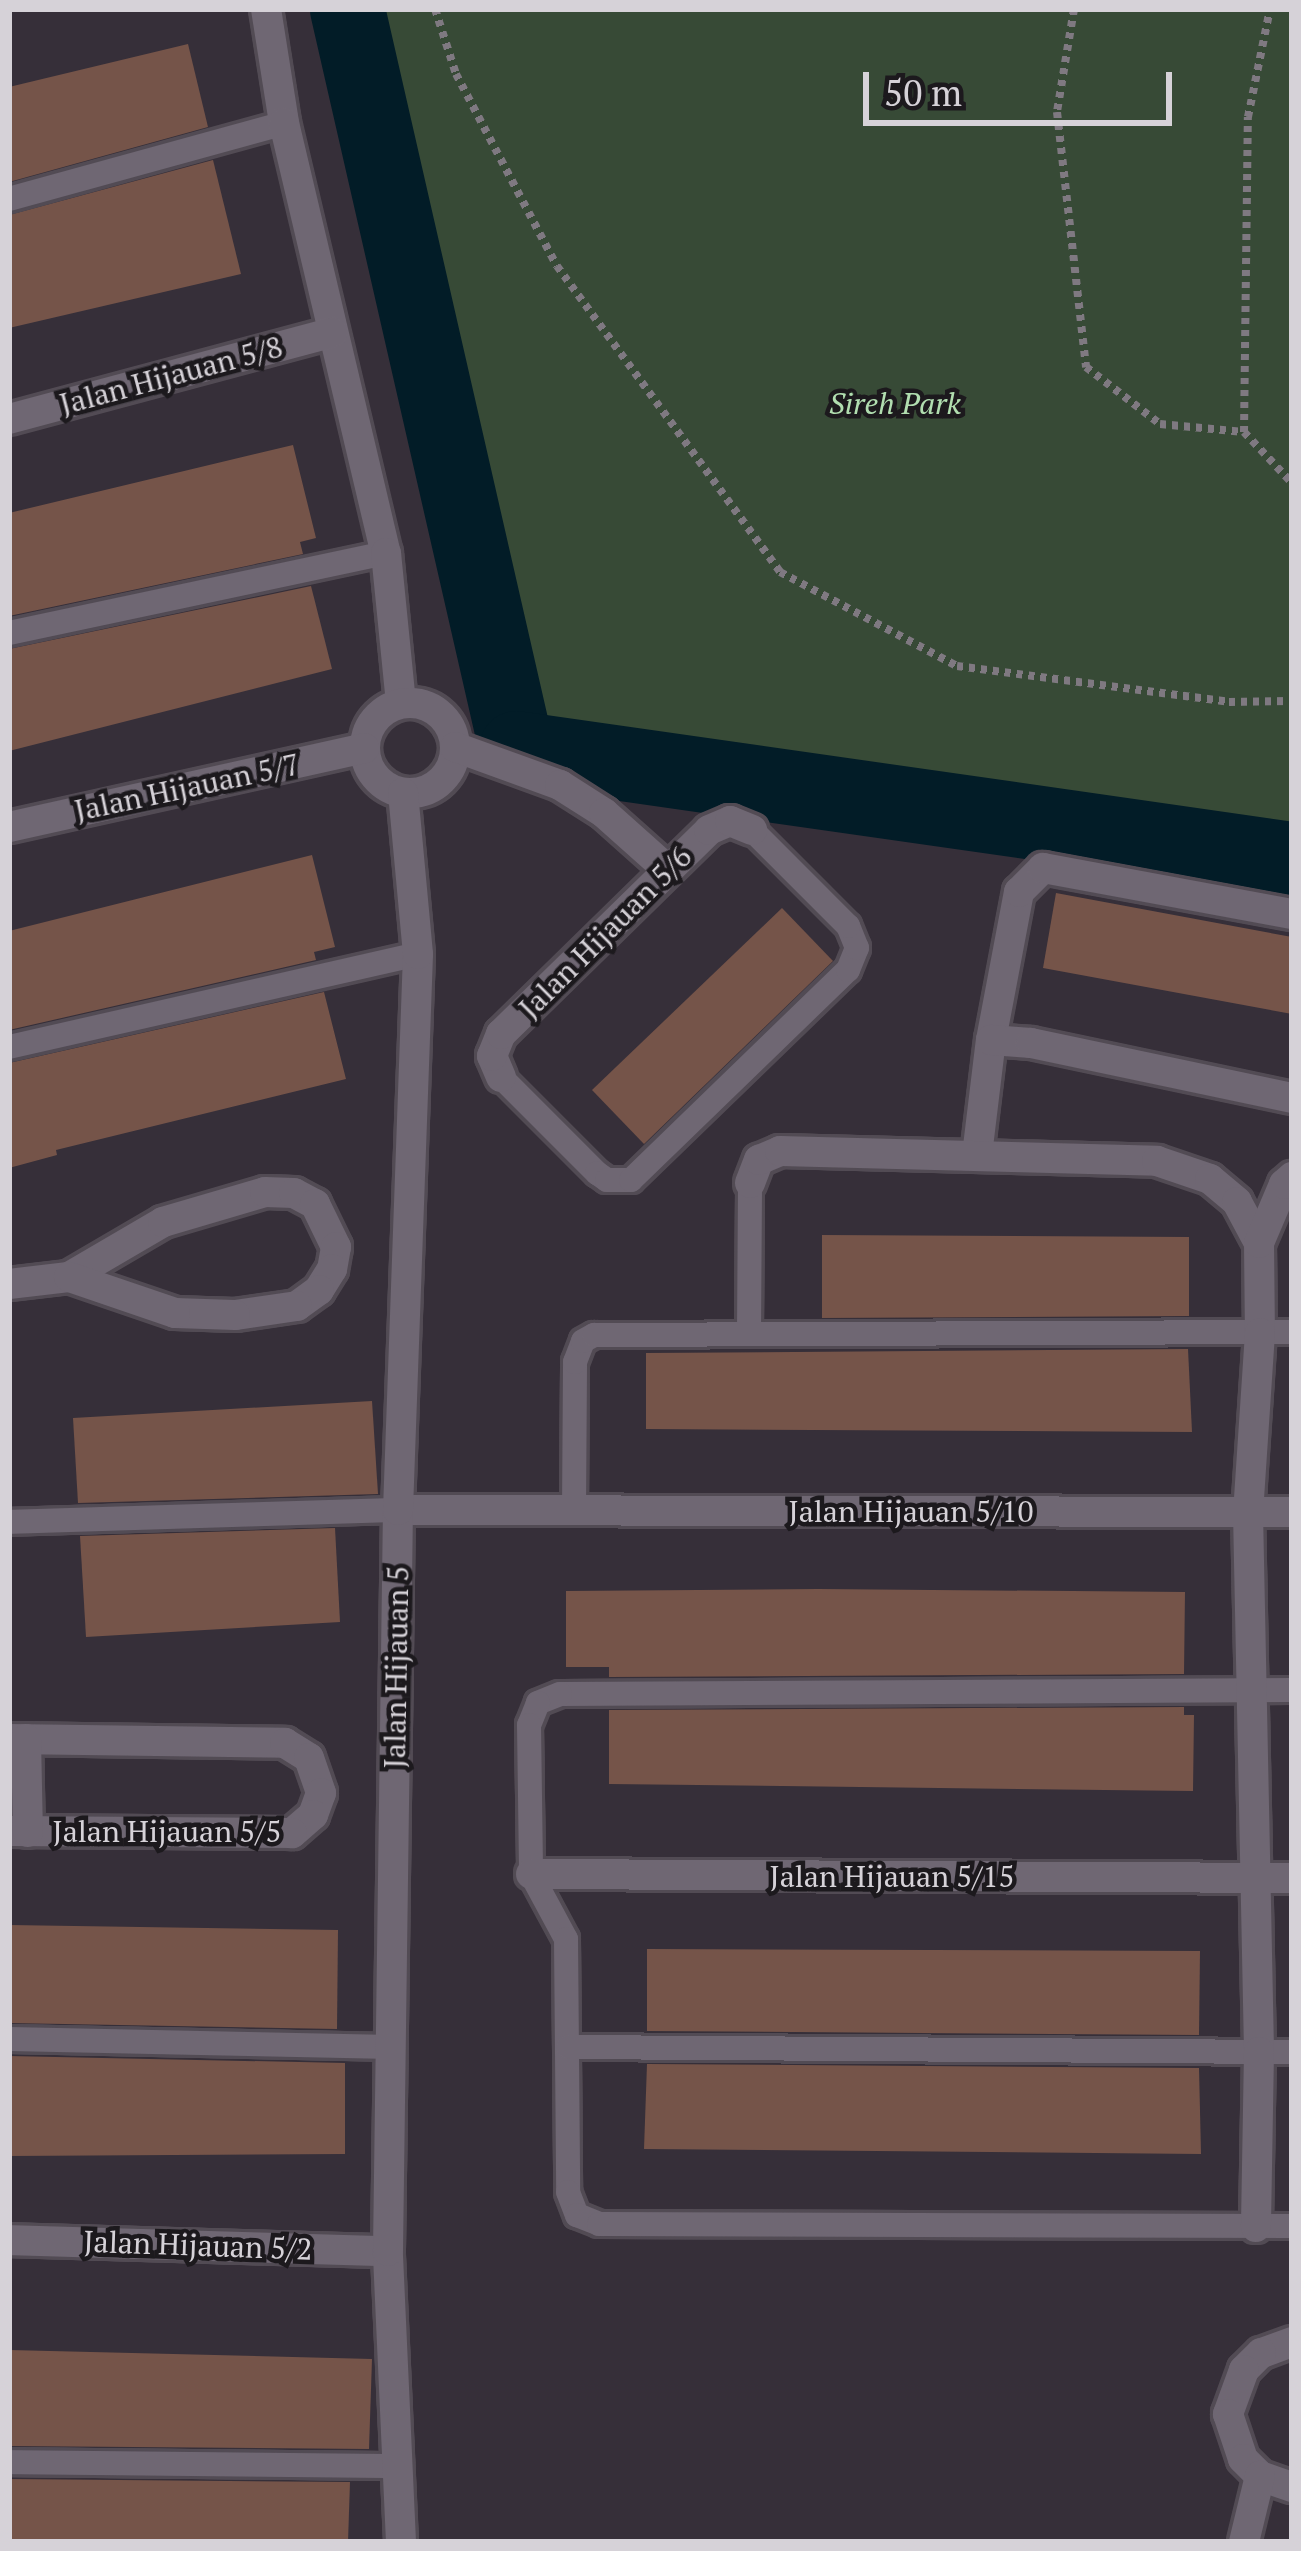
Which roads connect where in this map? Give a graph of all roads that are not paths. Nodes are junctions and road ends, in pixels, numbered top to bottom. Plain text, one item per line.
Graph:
1 (266, 9) edge
2 (284, 123) junction
3 (9, 199) edge
4 (333, 332) junction
5 (9, 419) edge
6 (386, 553) junction
7 (9, 633) edge
8 (401, 703) junction
9 (455, 747) junction
10 (364, 748) junction
11 (403, 793) junction
12 (9, 826) edge
13 (752, 830) joint
14 (668, 869) junction
15 (1292, 914) edge
16 (418, 954) junction
17 (991, 1040) junction
18 (9, 1046) edge
19 (501, 1077) joint
20 (1292, 1098) edge
21 (977, 1155) junction
22 (1292, 1177) edge
23 (750, 1183) joint
24 (1259, 1243) junction
25 (69, 1277) junction
26 (9, 1284) edge
27 (748, 1332) junction
28 (1292, 1332) edge
29 (1260, 1333) junction
30 (398, 1510) junction
31 (574, 1510) junction
32 (1248, 1512) junction
33 (1292, 1512) edge
34 (9, 1522) edge
35 (1249, 1690) junction
36 (1292, 1690) edge
37 (17, 1739) edge
38 (18, 1832) edge
39 (531, 1874) junction
40 (1253, 1879) junction
41 (1292, 1879) edge
42 (9, 2039) edge
43 (392, 2047) junction
44 (568, 2047) junction
45 (1259, 2052) junction
46 (1292, 2052) edge
47 (1292, 2226) edge
48 (1256, 2227) junction
49 (9, 2240) edge
50 (388, 2251) junction
51 (1292, 2321) edge
52 (1292, 2342) edge
53 (1261, 2353) junction
54 (9, 2462) edge
55 (399, 2466) junction
56 (1261, 2476) junction
57 (1292, 2487) edge
58 (401, 2542) edge
59 (1244, 2542) edge

1 - 2 street
2 - 3 lane
2 - 4 street
4 - 5 street, Jalan Hijauan 5/8
4 - 6 street
6 - 7 lane
6 - 8 street
8 - 9 street
8 - 10 street
9 - 11 street
9 - 14 street
10 - 11 street
10 - 12 street, Jalan Hijauan 5/7
11 - 16 street, Jalan Hijauan 5
13 - 14 street, Jalan Hijauan 5/6
13 - 19 lane
14 - 19 street, Jalan Hijauan 5/6
15 - 17 street
16 - 18 lane
16 - 30 street, Jalan Hijauan 5
17 - 20 street
17 - 21 street
21 - 23 street
21 - 24 street
22 - 24 street
23 - 27 lane
24 - 29 street
25 - 25 street
25 - 26 street
27 - 29 lane
27 - 31 lane
28 - 29 lane
29 - 32 street
30 - 31 street, Jalan Hijauan 5/10
30 - 34 lane
30 - 43 street, Jalan Hijauan 5
31 - 32 street, Jalan Hijauan 5/10
32 - 33 street, Jalan Hijauan 5/10
32 - 35 street
35 - 36 lane
35 - 39 lane
35 - 40 street
37 - 38 street
37 - 38 street, Jalan Hijauan 5/5
39 - 40 street, Jalan Hijauan 5/15
39 - 44 lane
40 - 41 street, Jalan Hijauan 5/15
40 - 45 street
42 - 43 lane
43 - 50 street, Jalan Hijauan 5
44 - 45 lane
44 - 48 lane
45 - 46 lane
45 - 48 street
47 - 48 lane
49 - 50 street, Jalan Hijauan 5/2
50 - 55 street, Jalan Hijauan 5
51 - 53 street
52 - 53 street
53 - 56 street
54 - 55 lane
55 - 58 street, Jalan Hijauan 5
56 - 57 street
56 - 59 street

